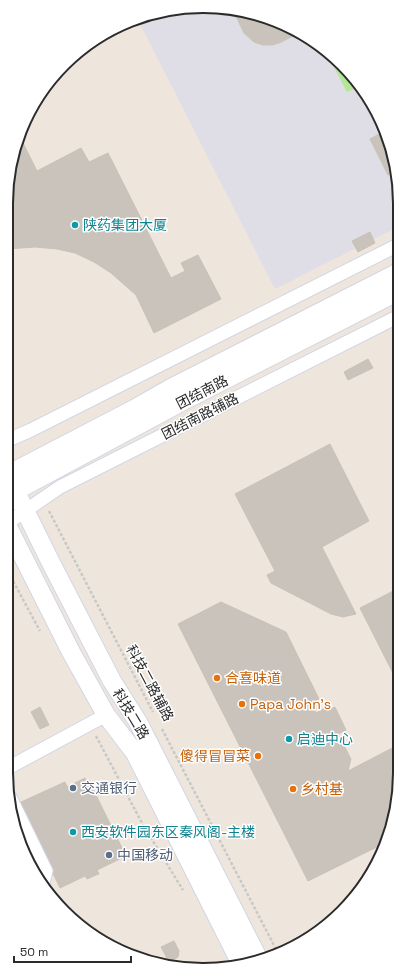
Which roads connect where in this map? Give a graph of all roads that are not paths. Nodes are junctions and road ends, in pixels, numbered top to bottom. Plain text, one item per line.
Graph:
1 (393, 248) edge
2 (393, 275) edge
3 (393, 294) edge
4 (393, 319) edge
5 (13, 438) edge
6 (13, 478) edge
7 (13, 478) edge
8 (13, 487) edge
9 (26, 510) junction
10 (13, 519) edge
11 (13, 538) edge
12 (106, 715) junction
13 (13, 765) edge
14 (17, 812) edge
15 (44, 878) edge
16 (257, 955) edge
17 (239, 959) edge

1 - 5 street
2 - 6 main road, 团结南路
3 - 7 main road, 团结南路
4 - 9 street, 团结南路辅路
8 - 9 main road, 科技二路
9 - 10 street, 团结南路辅路
9 - 16 main road, 科技二路
11 - 12 main road, 科技二路
12 - 13 street
12 - 17 main road, 科技二路
14 - 15 street

